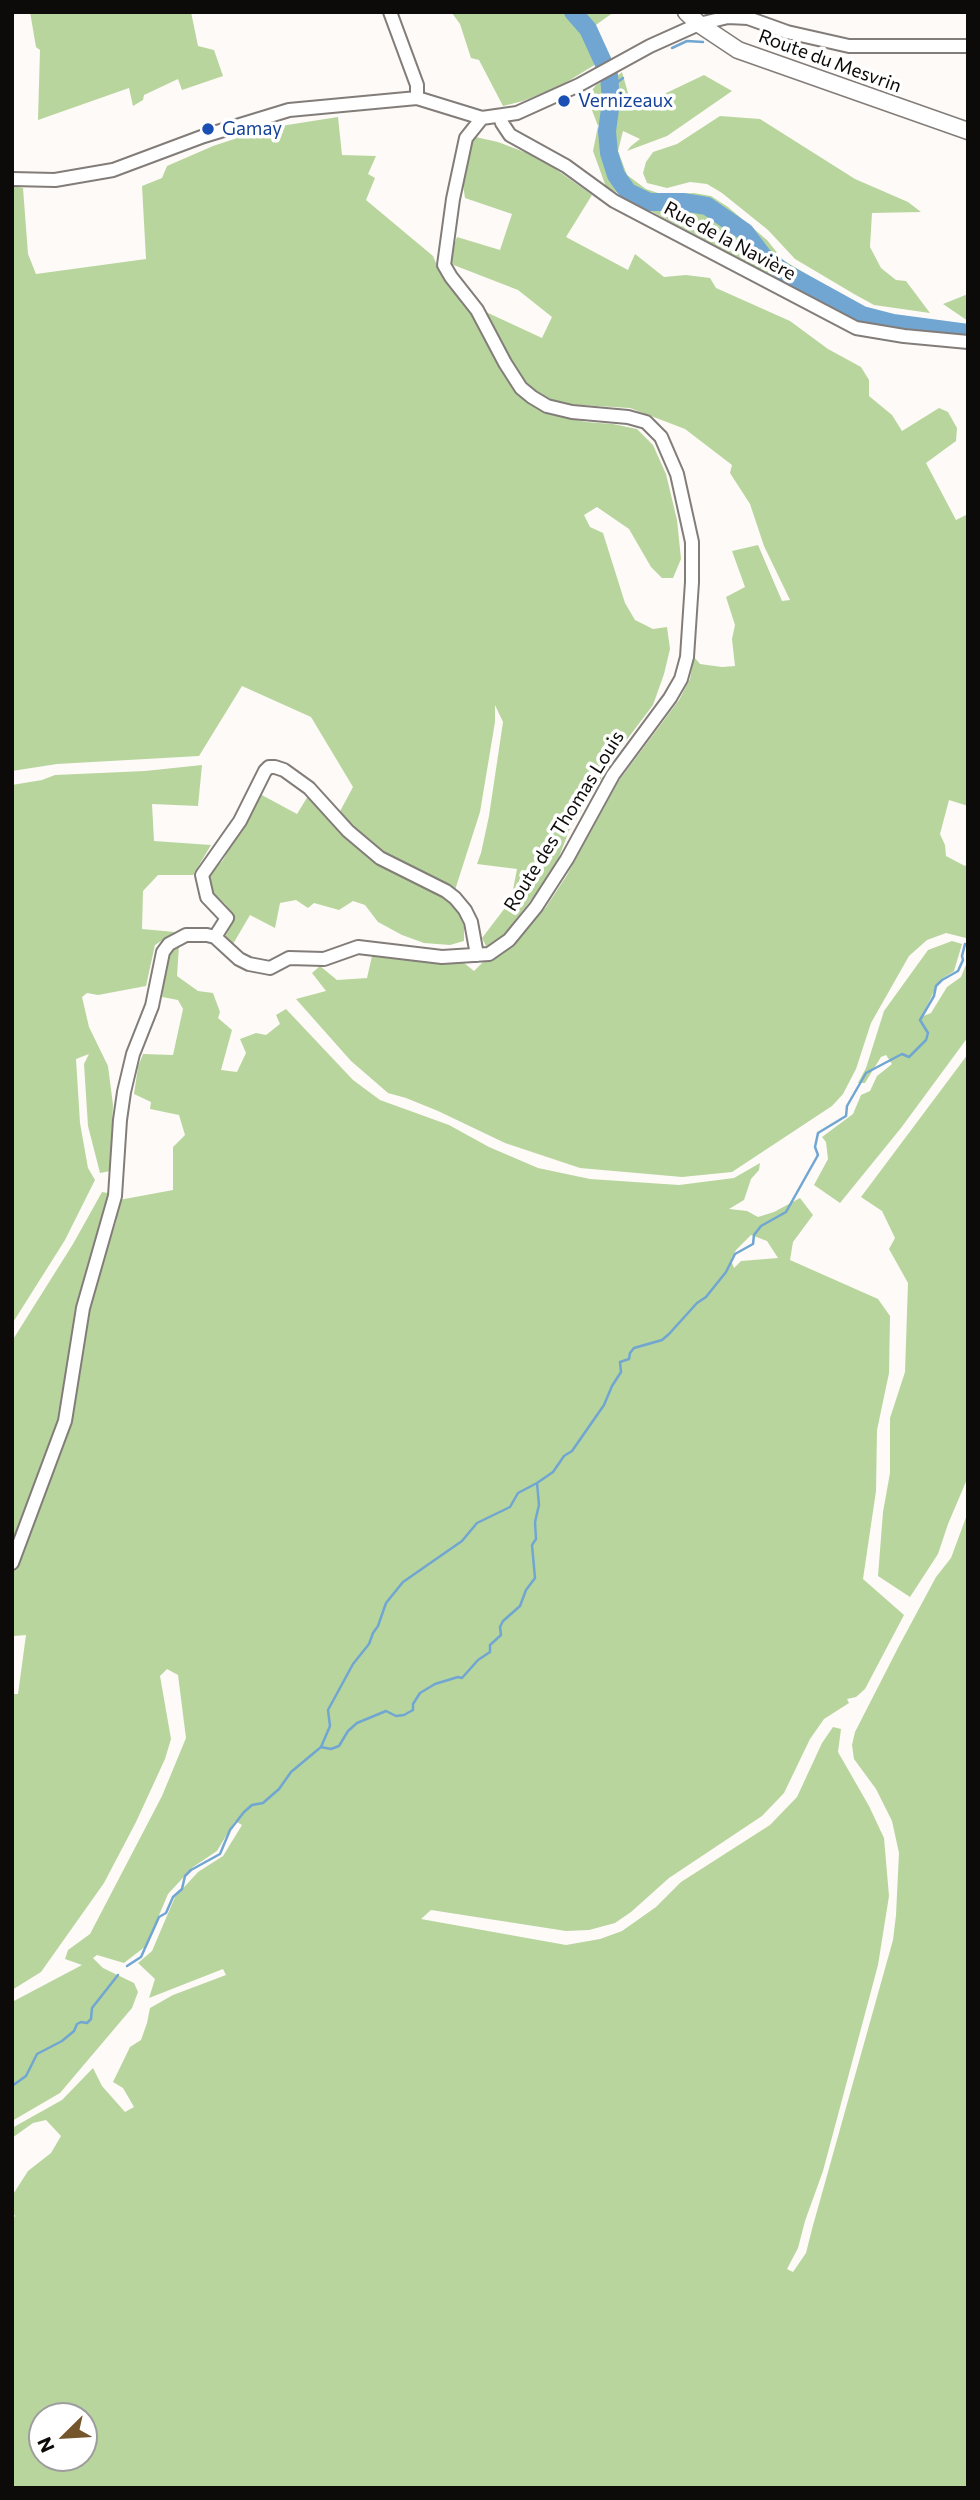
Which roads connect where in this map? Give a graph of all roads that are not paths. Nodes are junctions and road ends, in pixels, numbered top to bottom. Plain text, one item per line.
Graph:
1 (390, 12) edge
2 (687, 12) edge
3 (699, 24) junction
4 (968, 46) edge
5 (417, 98) junction
6 (455, 108) junction
7 (500, 117) junction
8 (482, 118) junction
9 (968, 131) edge
10 (466, 138) junction
11 (12, 179) edge
12 (968, 342) edge
13 (215, 937) junction
14 (477, 955) junction
15 (12, 1563) edge

1 - 5 street
2 - 3 main road, Route du Mesvrin
3 - 4 street
3 - 7 street
3 - 9 main road, Route du Mesvrin
5 - 6 street
5 - 11 street
6 - 8 street
6 - 10 street
7 - 8 street
7 - 12 street, Rue de la Navière
8 - 10 street, Route des Thomas Louis
10 - 14 street, Route des Thomas Louis
13 - 14 street, Route des Thomas Louis
13 - 14 street
13 - 15 street

